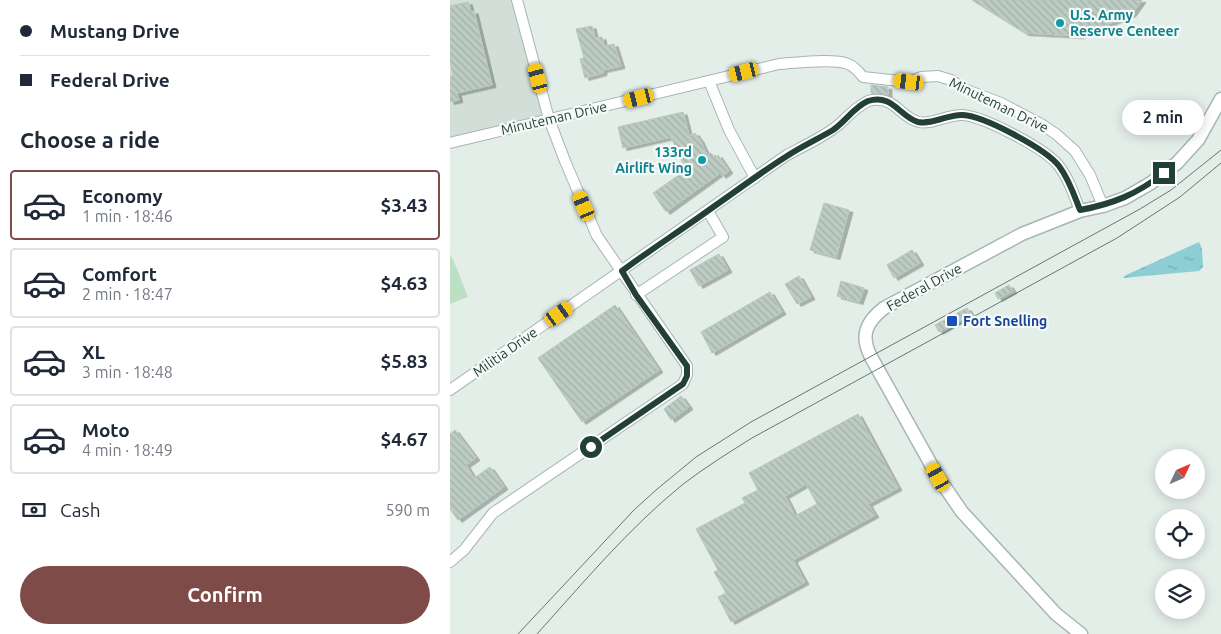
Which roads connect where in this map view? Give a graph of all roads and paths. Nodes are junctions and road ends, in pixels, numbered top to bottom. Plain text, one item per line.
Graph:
1 (518, 0) edge
2 (709, 80) junction
3 (1221, 99) edge
4 (549, 119) junction
5 (450, 143) edge
6 (755, 178) junction
7 (1103, 206) junction
8 (1080, 210) junction
9 (708, 211) junction
10 (622, 271) junction
11 (636, 295) junction
12 (450, 390) edge
13 (450, 562) edge
14 (1079, 634) edge

1 - 4 street
2 - 4 street, Minuteman Drive
2 - 6 street
2 - 7 street, Minuteman Drive
3 - 7 street, Federal Drive
4 - 5 street, Minuteman Drive
4 - 10 street
6 - 8 street, Militia Drive
6 - 9 street, Militia Drive
7 - 8 street, Federal Drive
8 - 14 street, Federal Drive
9 - 10 street, Militia Drive
9 - 11 street
10 - 11 street
10 - 12 street, Militia Drive
11 - 13 street

